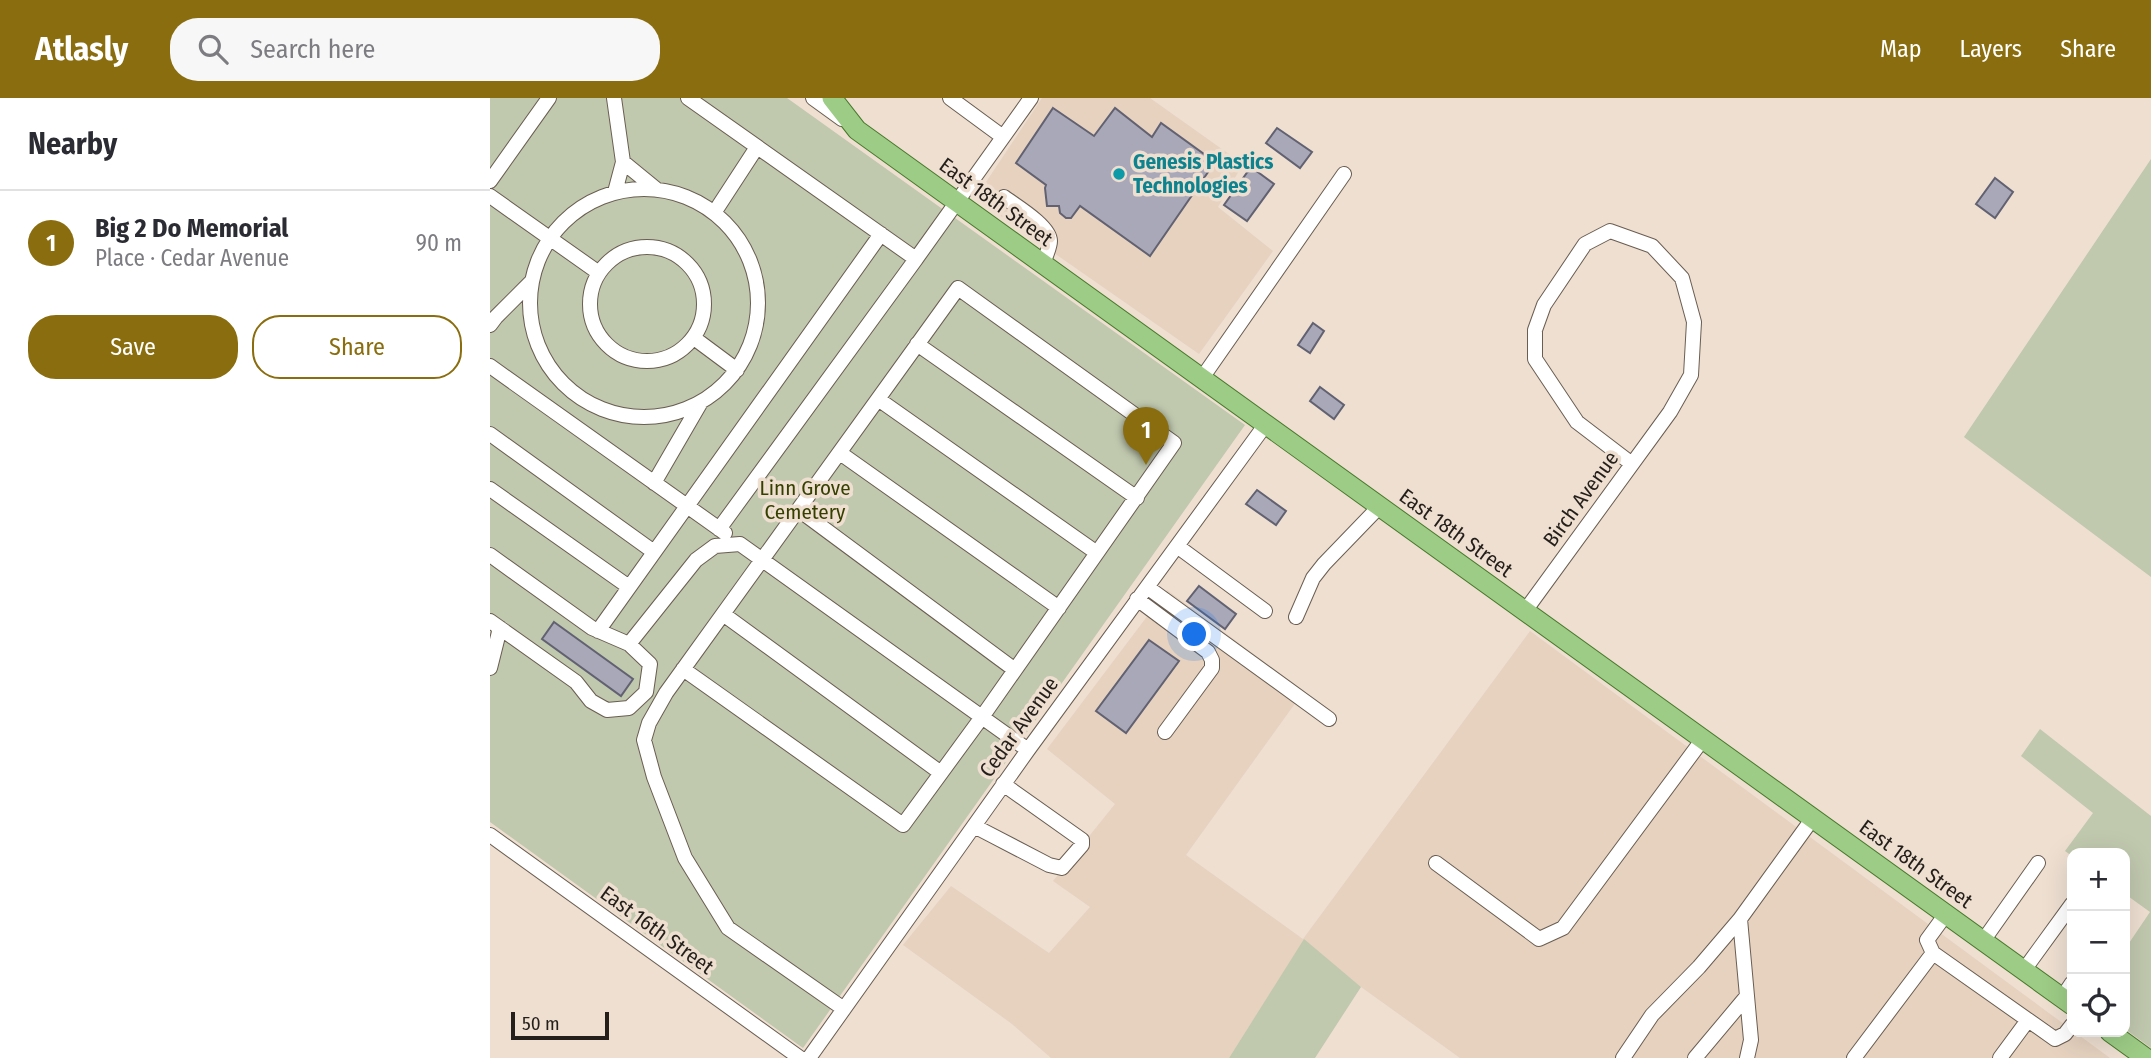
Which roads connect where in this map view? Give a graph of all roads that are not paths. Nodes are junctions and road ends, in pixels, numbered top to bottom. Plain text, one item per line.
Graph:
1 (549, 98) edge
2 (614, 98) edge
3 (688, 98) edge
4 (813, 98) edge
5 (832, 98) edge
6 (950, 98) edge
7 (1031, 98) edge
8 (858, 130) junction
9 (1003, 138) junction
10 (757, 147) junction
11 (623, 162) junction
12 (1344, 174) dead end
13 (490, 181) edge
14 (656, 189) junction
15 (614, 192) junction
16 (490, 196) edge
17 (1004, 197) dead end
18 (957, 202) junction
19 (714, 213) junction
20 (881, 234) junction
21 (549, 239) junction
22 (916, 259) junction
23 (1043, 264) junction
24 (599, 273) junction
25 (531, 282) junction
26 (490, 325) edge
27 (694, 338) junction
28 (917, 344) junction
29 (490, 366) edge
30 (737, 370) junction
31 (1202, 378) junction
32 (878, 399) junction
33 (702, 402) junction
34 (1266, 424) junction
35 (490, 434) edge
36 (839, 453) junction
37 (1632, 464) junction
38 (654, 483) junction
39 (490, 489) edge
40 (1137, 498) junction
41 (687, 506) junction
42 (1380, 506) junction
43 (799, 510) junction
44 (719, 528) junction
45 (740, 544) junction
46 (1177, 546) junction
47 (654, 552) junction
48 (1097, 553) junction
49 (490, 555) edge
50 (763, 560) junction
51 (1147, 586) junction
52 (629, 587) junction
53 (1138, 599) junction
54 (1059, 608) junction
55 (1265, 611) dead end
56 (1525, 611) junction
57 (723, 614) junction
58 (1296, 617) dead end
59 (495, 624) edge
60 (598, 631) junction
61 (629, 645) junction
62 (490, 668) edge
63 (683, 668) junction
64 (1015, 670) junction
65 (646, 692) junction
66 (661, 702) junction
67 (982, 717) junction
68 (1329, 719) dead end
69 (1166, 732) dead end
70 (1703, 739) junction
71 (1028, 750) junction
72 (941, 773) junction
73 (1003, 784) junction
74 (1813, 818) junction
75 (974, 826) junction
76 (490, 835) edge
77 (1436, 863) dead end
78 (2038, 863) dead end
79 (2067, 911) edge
80 (1946, 914) junction
81 (1740, 919) junction
82 (1983, 941) junction
83 (1933, 953) junction
84 (2024, 970) junction
85 (2067, 994) edge
86 (1747, 996) junction
87 (844, 1009) junction
88 (2028, 1020) junction
89 (2067, 1031) edge
90 (2117, 1037) edge
91 (800, 1058) edge
92 (809, 1058) edge
93 (1623, 1058) edge
94 (1695, 1058) edge
95 (1747, 1058) edge
96 (1853, 1058) edge
97 (2000, 1058) edge
98 (2146, 1058) edge

1 - 13 street
2 - 11 street
3 - 10 street
4 - 8 street, East 18th Street
5 - 8 main road
6 - 9 street
7 - 9 street
8 - 18 main road, East 18th Street
9 - 18 street
10 - 19 street
10 - 20 street
11 - 14 street
11 - 15 street
12 - 31 street
14 - 15 street
14 - 19 street
15 - 21 street
16 - 21 street
17 - 23 street
18 - 22 street
18 - 23 main road, East 18th Street
19 - 30 street
20 - 22 street
20 - 41 street
21 - 24 street
21 - 25 street
22 - 44 street
23 - 31 main road, East 18th Street
24 - 27 street
24 - 27 street
25 - 26 street
25 - 33 street
27 - 30 street
28 - 32 street
28 - 40 street
28 - 40 street
29 - 38 street
30 - 33 street
31 - 34 main road, East 18th Street
32 - 36 street
32 - 48 street
33 - 38 street
34 - 42 main road, East 18th Street
34 - 46 street, Cedar Avenue
35 - 47 street
36 - 43 street
36 - 54 street
37 - 37 street, Birch Avenue
37 - 56 street, Birch Avenue
38 - 41 street
39 - 52 street
40 - 48 street
41 - 44 street
41 - 47 street
42 - 56 main road, East 18th Street
42 - 58 street
43 - 50 street
43 - 64 street
44 - 45 street
45 - 50 street
45 - 61 street
46 - 51 street, Cedar Avenue
46 - 55 street
47 - 52 street
48 - 54 street
49 - 60 street
50 - 57 street
50 - 67 street
51 - 53 street, Cedar Avenue
51 - 68 street
52 - 60 street
53 - 69 street
53 - 71 street, Cedar Avenue
54 - 64 street
56 - 70 main road, East 18th Street
57 - 63 street
57 - 72 street
59 - 62 street
59 - 65 street
60 - 61 street
61 - 65 street
63 - 66 street
63 - 72 street
64 - 67 street
65 - 66 street
66 - 87 street
67 - 71 street
67 - 72 street
70 - 74 main road, East 18th Street
70 - 77 street
71 - 73 street, Cedar Avenue
73 - 75 street, Cedar Avenue
73 - 75 street
74 - 80 main road, East 18th Street
74 - 81 street
75 - 87 street, Cedar Avenue
76 - 91 street, East 16th Street
78 - 82 street
79 - 84 street
80 - 82 main road, East 18th Street
80 - 83 street
81 - 86 street
81 - 93 street
82 - 84 main road, East 18th Street
83 - 88 street
83 - 96 street
84 - 85 main road, East 18th Street
86 - 94 street
86 - 95 street
87 - 92 street, Cedar Avenue
88 - 89 street
88 - 97 street
90 - 98 main road

